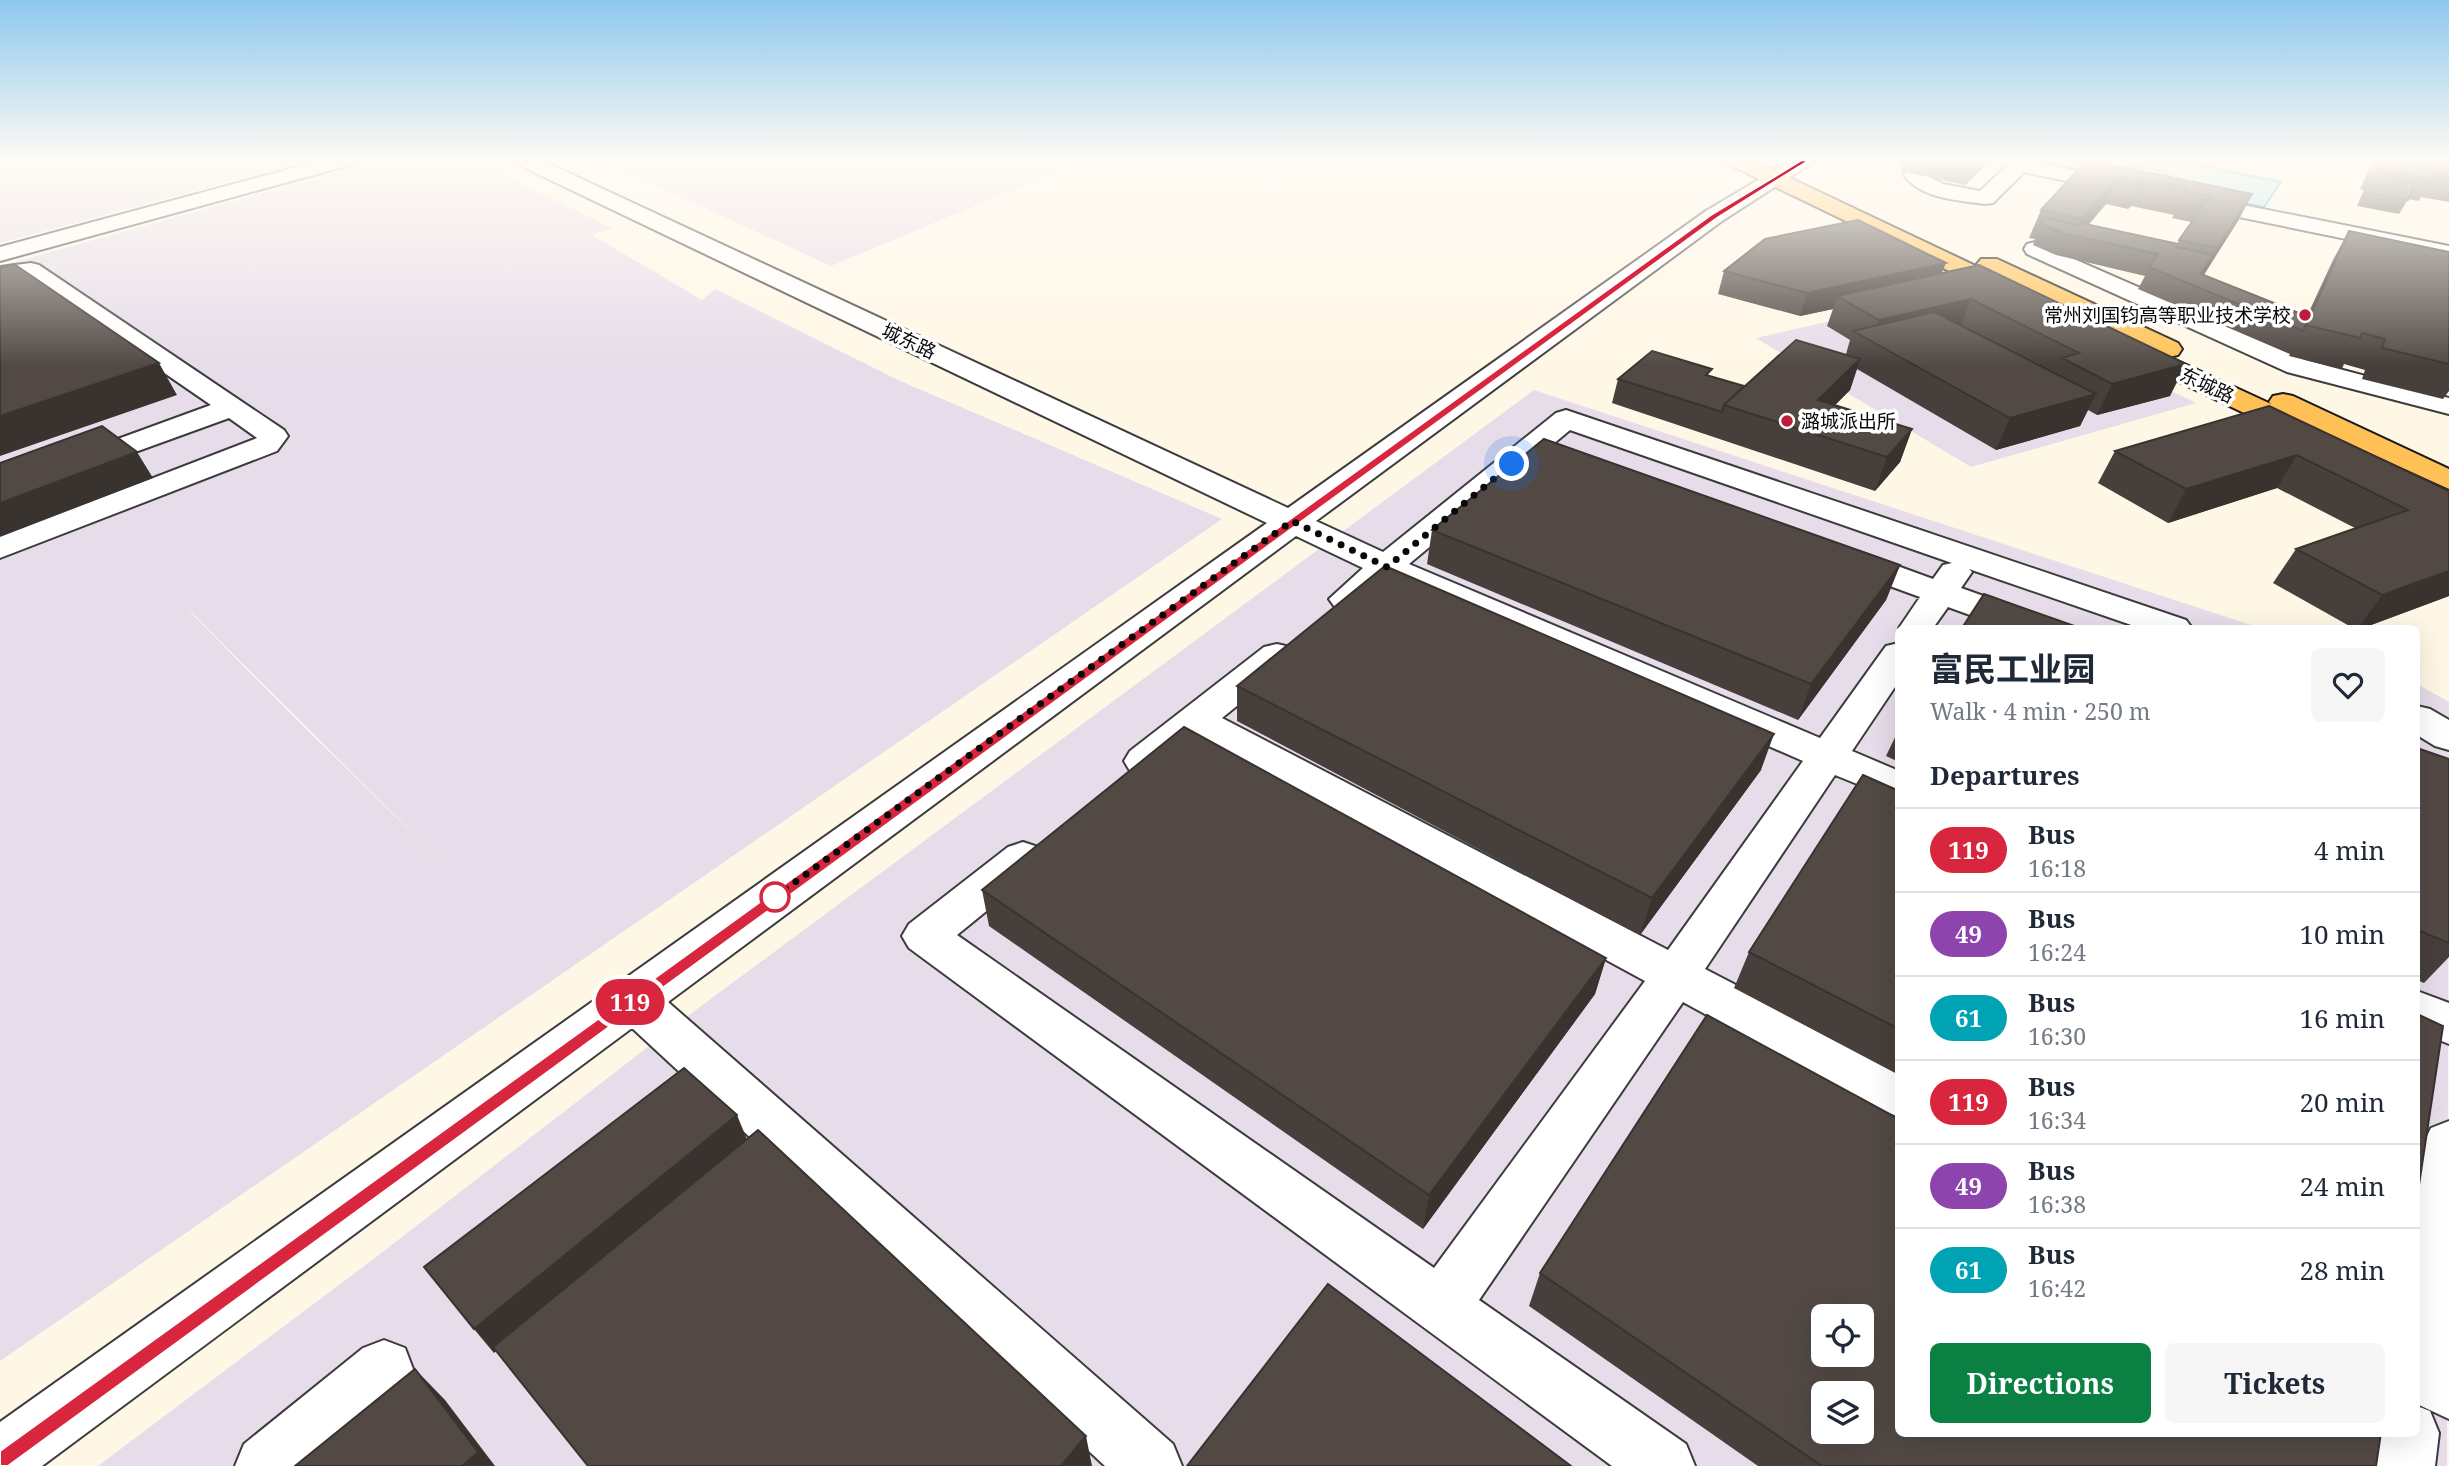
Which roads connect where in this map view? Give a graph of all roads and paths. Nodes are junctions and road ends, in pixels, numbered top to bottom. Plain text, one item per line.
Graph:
1 (91, 229) edge
2 (680, 229) edge
3 (705, 229) edge
4 (1694, 229) edge
5 (1905, 229) edge
6 (1913, 229) edge
7 (2334, 229) edge
8 (2035, 250) dead end
9 (2449, 253) edge
10 (0, 254) edge
11 (2387, 260) edge
12 (2449, 273) edge
13 (0, 274) edge
14 (2129, 291) junction
15 (2076, 305) junction
16 (2449, 406) edge
17 (232, 407) junction
18 (1532, 446) junction
19 (1571, 460) edge
20 (2449, 480) edge
21 (0, 492) edge
22 (2449, 500) edge
23 (1293, 502) junction
24 (1813, 547) edge
25 (0, 548) edge
26 (1966, 557) junction
27 (1387, 567) junction
28 (1941, 593) junction
29 (1918, 625) edge
30 (2031, 625) edge
31 (2165, 625) edge
32 (1895, 660) edge
33 (1196, 720) junction
34 (2420, 720) edge
35 (2449, 737) edge
36 (1828, 756) junction
37 (1120, 780) edge
38 (1895, 785) edge
39 (1055, 832) edge
40 (1675, 976) junction
41 (633, 1000) junction
42 (2420, 1011) edge
43 (2449, 1024) edge
44 (1895, 1094) edge
45 (2449, 1144) edge
46 (1441, 1306) junction
47 (2420, 1351) edge
48 (384, 1369) dead end
49 (2420, 1374) edge
50 (2449, 1389) edge
51 (2408, 1437) edge
52 (0, 1459) edge
53 (265, 1466) edge
54 (1151, 1466) edge
55 (1664, 1466) edge
56 (2404, 1466) edge

1 - 10 street
2 - 23 street, 城东路
3 - 23 street, 城东路
4 - 23 street
5 - 22 main road, 东城路
6 - 15 main road, 东城路
7 - 9 street
8 - 14 street
11 - 12 street
13 - 17 street
14 - 15 street
14 - 16 street
15 - 20 main road, 东城路
17 - 21 street
17 - 25 street
18 - 19 street
18 - 26 street
18 - 27 street
23 - 27 street
23 - 41 street
24 - 28 street
26 - 28 street
26 - 31 street
27 - 33 street
27 - 36 street
28 - 29 street
28 - 30 street
32 - 36 street
33 - 37 street
33 - 40 street
34 - 35 street
36 - 38 street
36 - 40 street
39 - 46 street
40 - 44 street
40 - 46 street
41 - 52 street
41 - 54 street
42 - 43 street
45 - 47 street
46 - 55 street
48 - 53 street
49 - 50 street
51 - 56 street

